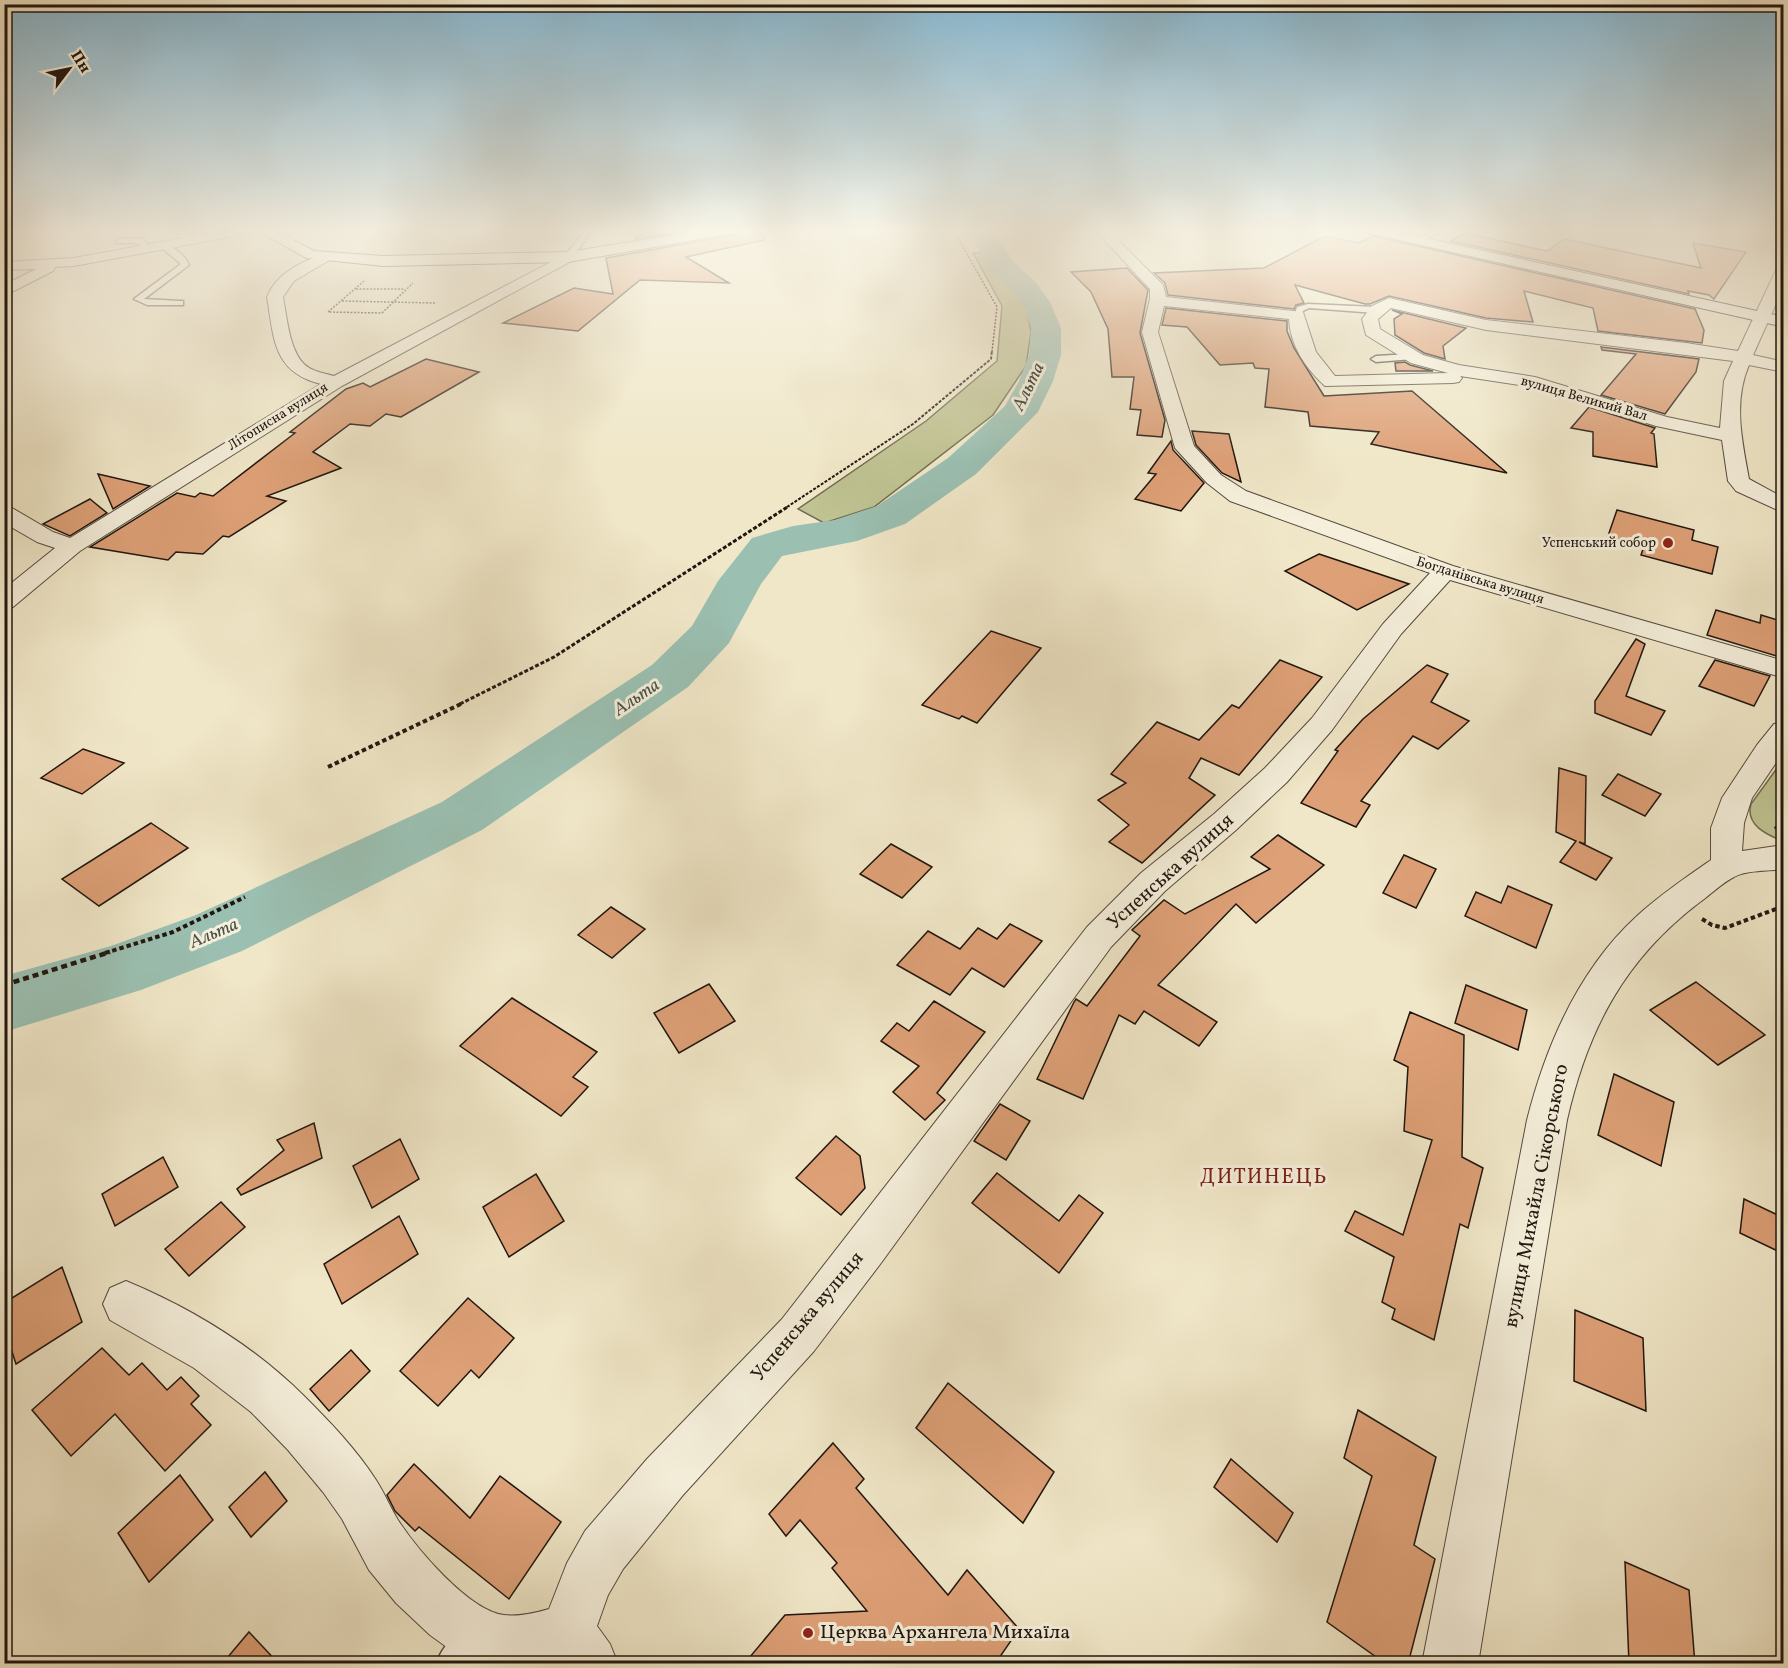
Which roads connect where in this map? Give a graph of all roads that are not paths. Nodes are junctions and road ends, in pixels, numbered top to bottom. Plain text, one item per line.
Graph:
1 (277, 307) edge
2 (477, 307) edge
3 (1155, 307) edge
4 (1215, 307) edge
5 (1309, 307) edge
6 (1371, 307) edge
7 (1382, 307) junction
8 (1717, 307) edge
9 (1767, 307) edge
10 (1297, 315) junction
11 (1762, 317) junction
12 (1784, 322) edge
13 (1410, 357) junction
14 (1742, 358) junction
15 (1376, 359) dead end
16 (1784, 368) edge
17 (1467, 372) junction
18 (336, 382) junction
19 (1731, 436) junction
20 (1784, 507) edge
21 (4, 513) edge
22 (72, 546) junction
23 (1445, 571) junction
24 (4, 602) edge
25 (1784, 670) edge
26 (1784, 731) edge
27 (1784, 857) edge
28 (1727, 865) junction
29 (126, 1304) dead end
30 (579, 1647) edge
31 (463, 1649) edge
32 (1450, 1664) edge

1 - 18 street
2 - 18 street, Літописна вулиця
3 - 23 street, Богданівська вулиця
4 - 10 street
5 - 10 lane
6 - 7 lane
7 - 13 street
7 - 14 street
8 - 11 main road
9 - 11 street
10 - 17 street, вулиця Великий Вал
11 - 12 main road
11 - 14 street
13 - 15 lane
13 - 17 street
14 - 16 street
14 - 19 street
17 - 19 street, вулиця Великий Вал
18 - 22 street, Літописна вулиця
19 - 20 street
21 - 22 street
22 - 24 street, Літописна вулиця
23 - 25 street, Богданівська вулиця
23 - 30 street, Успенська вулиця
26 - 28 street
27 - 28 street
28 - 32 street, вулиця Михайла Сікорського
29 - 31 street, Успенська вулиця
30 - 31 street, Успенська вулиця

